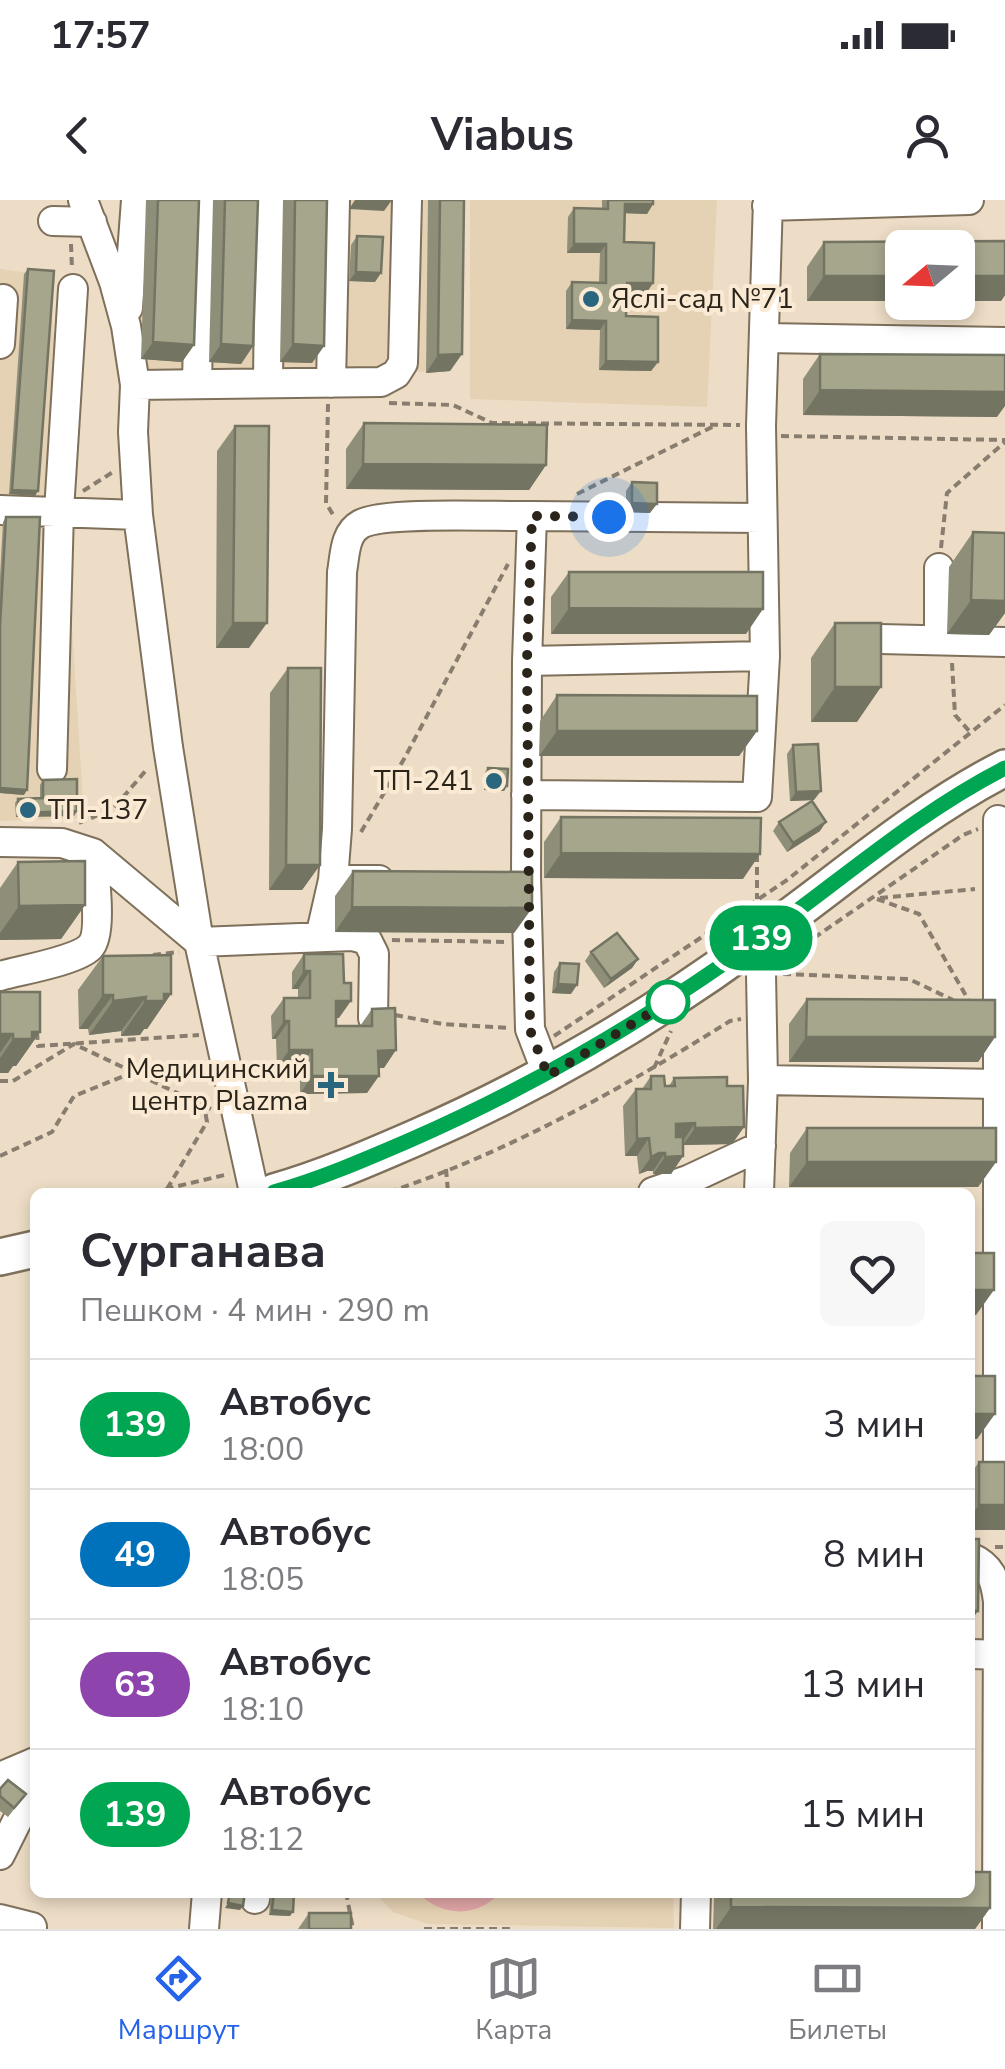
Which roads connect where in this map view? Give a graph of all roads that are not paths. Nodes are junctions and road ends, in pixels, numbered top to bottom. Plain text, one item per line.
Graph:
1 (136, 200) edge
2 (201, 200) edge
3 (270, 200) edge
4 (334, 200) edge
5 (407, 200) edge
6 (969, 200) edge
7 (767, 203) edge
8 (75, 216) edge
9 (73, 289) road end
10 (3, 299) dead end
11 (126, 326) junction
12 (765, 338) junction
13 (1005, 342) edge
14 (0, 344) edge
15 (268, 382) junction
16 (197, 384) junction
17 (135, 385) junction
18 (329, 393) junction
19 (0, 510) edge
20 (64, 511) junction
21 (138, 515) junction
22 (532, 516) junction
23 (762, 518) junction
24 (939, 568) road end
25 (880, 639) edge
26 (939, 640) junction
27 (1005, 642) edge
28 (764, 656) junction
29 (527, 660) junction
30 (1005, 768) edge
31 (52, 769) dead end
32 (526, 795) junction
33 (998, 820) road end
34 (0, 842) edge
35 (84, 843) junction
36 (526, 876) junction
37 (490, 877) edge
38 (333, 880) junction
39 (402, 880) edge
40 (320, 937) junction
41 (199, 946) junction
42 (758, 958) junction
43 (0, 976) edge
44 (374, 1014) edge
45 (1002, 1015) edge
46 (538, 1051) junction
47 (763, 1080) junction
48 (999, 1084) junction
49 (761, 1146) junction
50 (346, 1179) edge
51 (259, 1185) edge
52 (759, 1187) edge
53 (665, 1188) edge
54 (975, 1214) edge
55 (1002, 1214) edge
56 (30, 1250) edge
57 (0, 1258) edge
58 (984, 1350) edge
59 (991, 1469) edge
60 (975, 1559) edge
61 (991, 1655) edge
62 (30, 1764) edge
63 (0, 1777) edge
64 (30, 1786) edge
65 (0, 1855) edge
66 (1001, 1874) edge
67 (206, 1898) edge
68 (696, 1898) edge
69 (0, 1918) edge
70 (32, 1927) edge
71 (204, 1929) edge
72 (695, 1929) edge
73 (997, 1929) edge

1 - 11 street
2 - 16 street
3 - 15 street
4 - 18 street
5 - 18 street
6 - 7 street
7 - 12 street
8 - 11 street
9 - 20 street
10 - 14 street
11 - 17 street
12 - 13 street
12 - 23 street
15 - 16 street
15 - 18 street
16 - 17 street
17 - 21 street
19 - 20 street
20 - 21 street
20 - 31 street
21 - 41 street
22 - 23 street
22 - 29 street
22 - 38 street
23 - 28 street
24 - 26 street
25 - 26 street
26 - 27 street
28 - 29 street
28 - 32 street
29 - 32 street
30 - 42 main road
32 - 36 street
33 - 45 street
34 - 35 street
35 - 41 street
35 - 43 street
36 - 37 street
36 - 46 street
38 - 39 street
38 - 40 street
40 - 41 street
40 - 44 street
41 - 51 street
42 - 46 main road
42 - 47 street
45 - 48 street
46 - 50 main road
47 - 48 street
47 - 49 street
48 - 55 street
49 - 52 street
49 - 53 street
50 - 51 main road
54 - 55 street
55 - 58 street
56 - 57 main road
58 - 59 street
60 - 61 street
61 - 66 street
62 - 63 street
64 - 65 street
66 - 73 street
67 - 71 street
68 - 72 street
69 - 70 street

